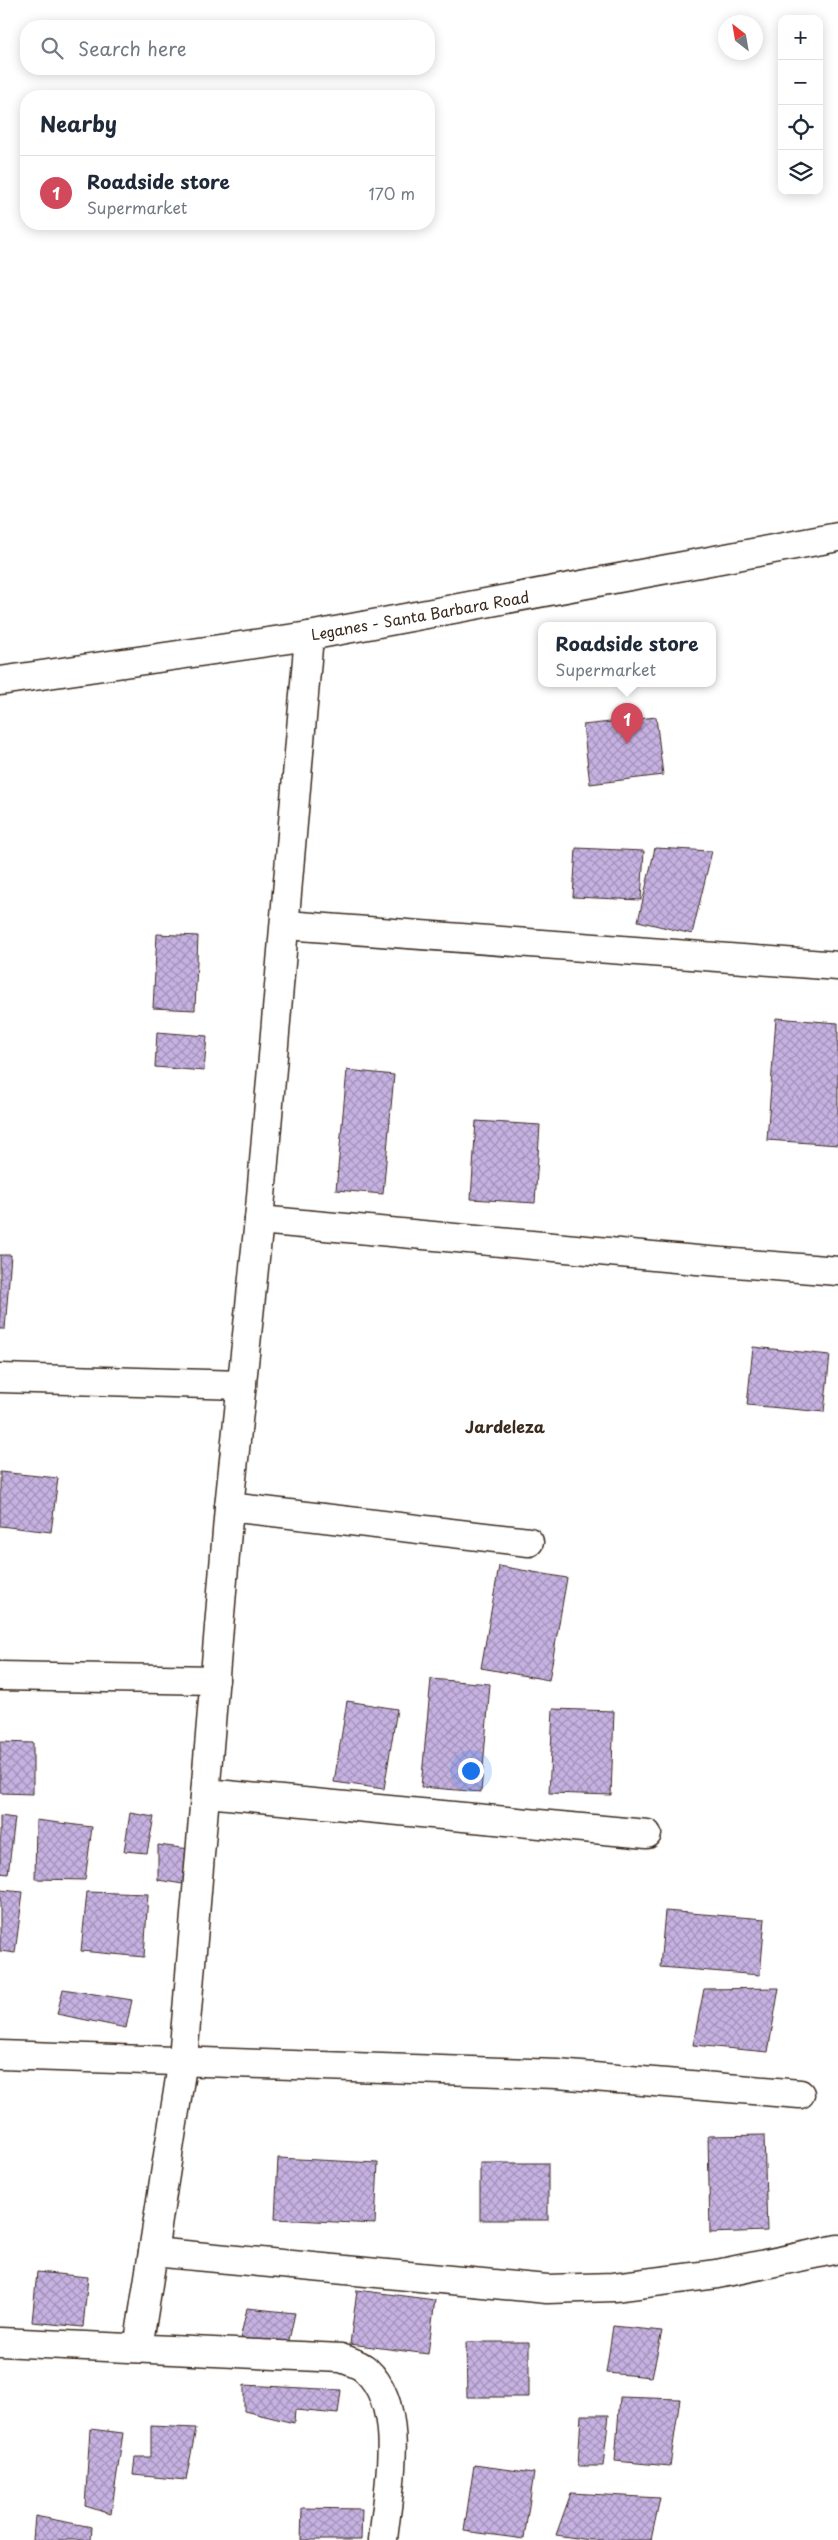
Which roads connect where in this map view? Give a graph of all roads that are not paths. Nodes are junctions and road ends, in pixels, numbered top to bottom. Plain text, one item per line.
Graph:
1 (838, 537) edge
2 (309, 636) junction
3 (0, 681) edge
4 (286, 925) junction
5 (838, 966) edge
6 (259, 1220) junction
7 (838, 1271) edge
8 (0, 1378) edge
9 (242, 1385) junction
10 (229, 1507) junction
11 (529, 1542) dead end
12 (0, 1676) edge
13 (215, 1680) junction
14 (206, 1794) junction
15 (647, 1834) dead end
16 (0, 2055) edge
17 (183, 2059) junction
18 (800, 2094) dead end
19 (838, 2249) edge
20 (153, 2252) junction
21 (0, 2342) edge
22 (138, 2348) junction
23 (383, 2540) edge

1 - 2 street, Leganes - Santa Barbara Road
2 - 3 street, Leganes - Santa Barbara Road
2 - 4 street
4 - 5 street
4 - 6 street
6 - 7 street
6 - 9 street
8 - 9 street
9 - 10 street
10 - 11 street
10 - 13 street
12 - 13 street
13 - 14 street
14 - 15 street
14 - 17 street
16 - 17 street
17 - 18 street
17 - 20 street
19 - 20 street
20 - 22 street
21 - 22 street
22 - 23 street

